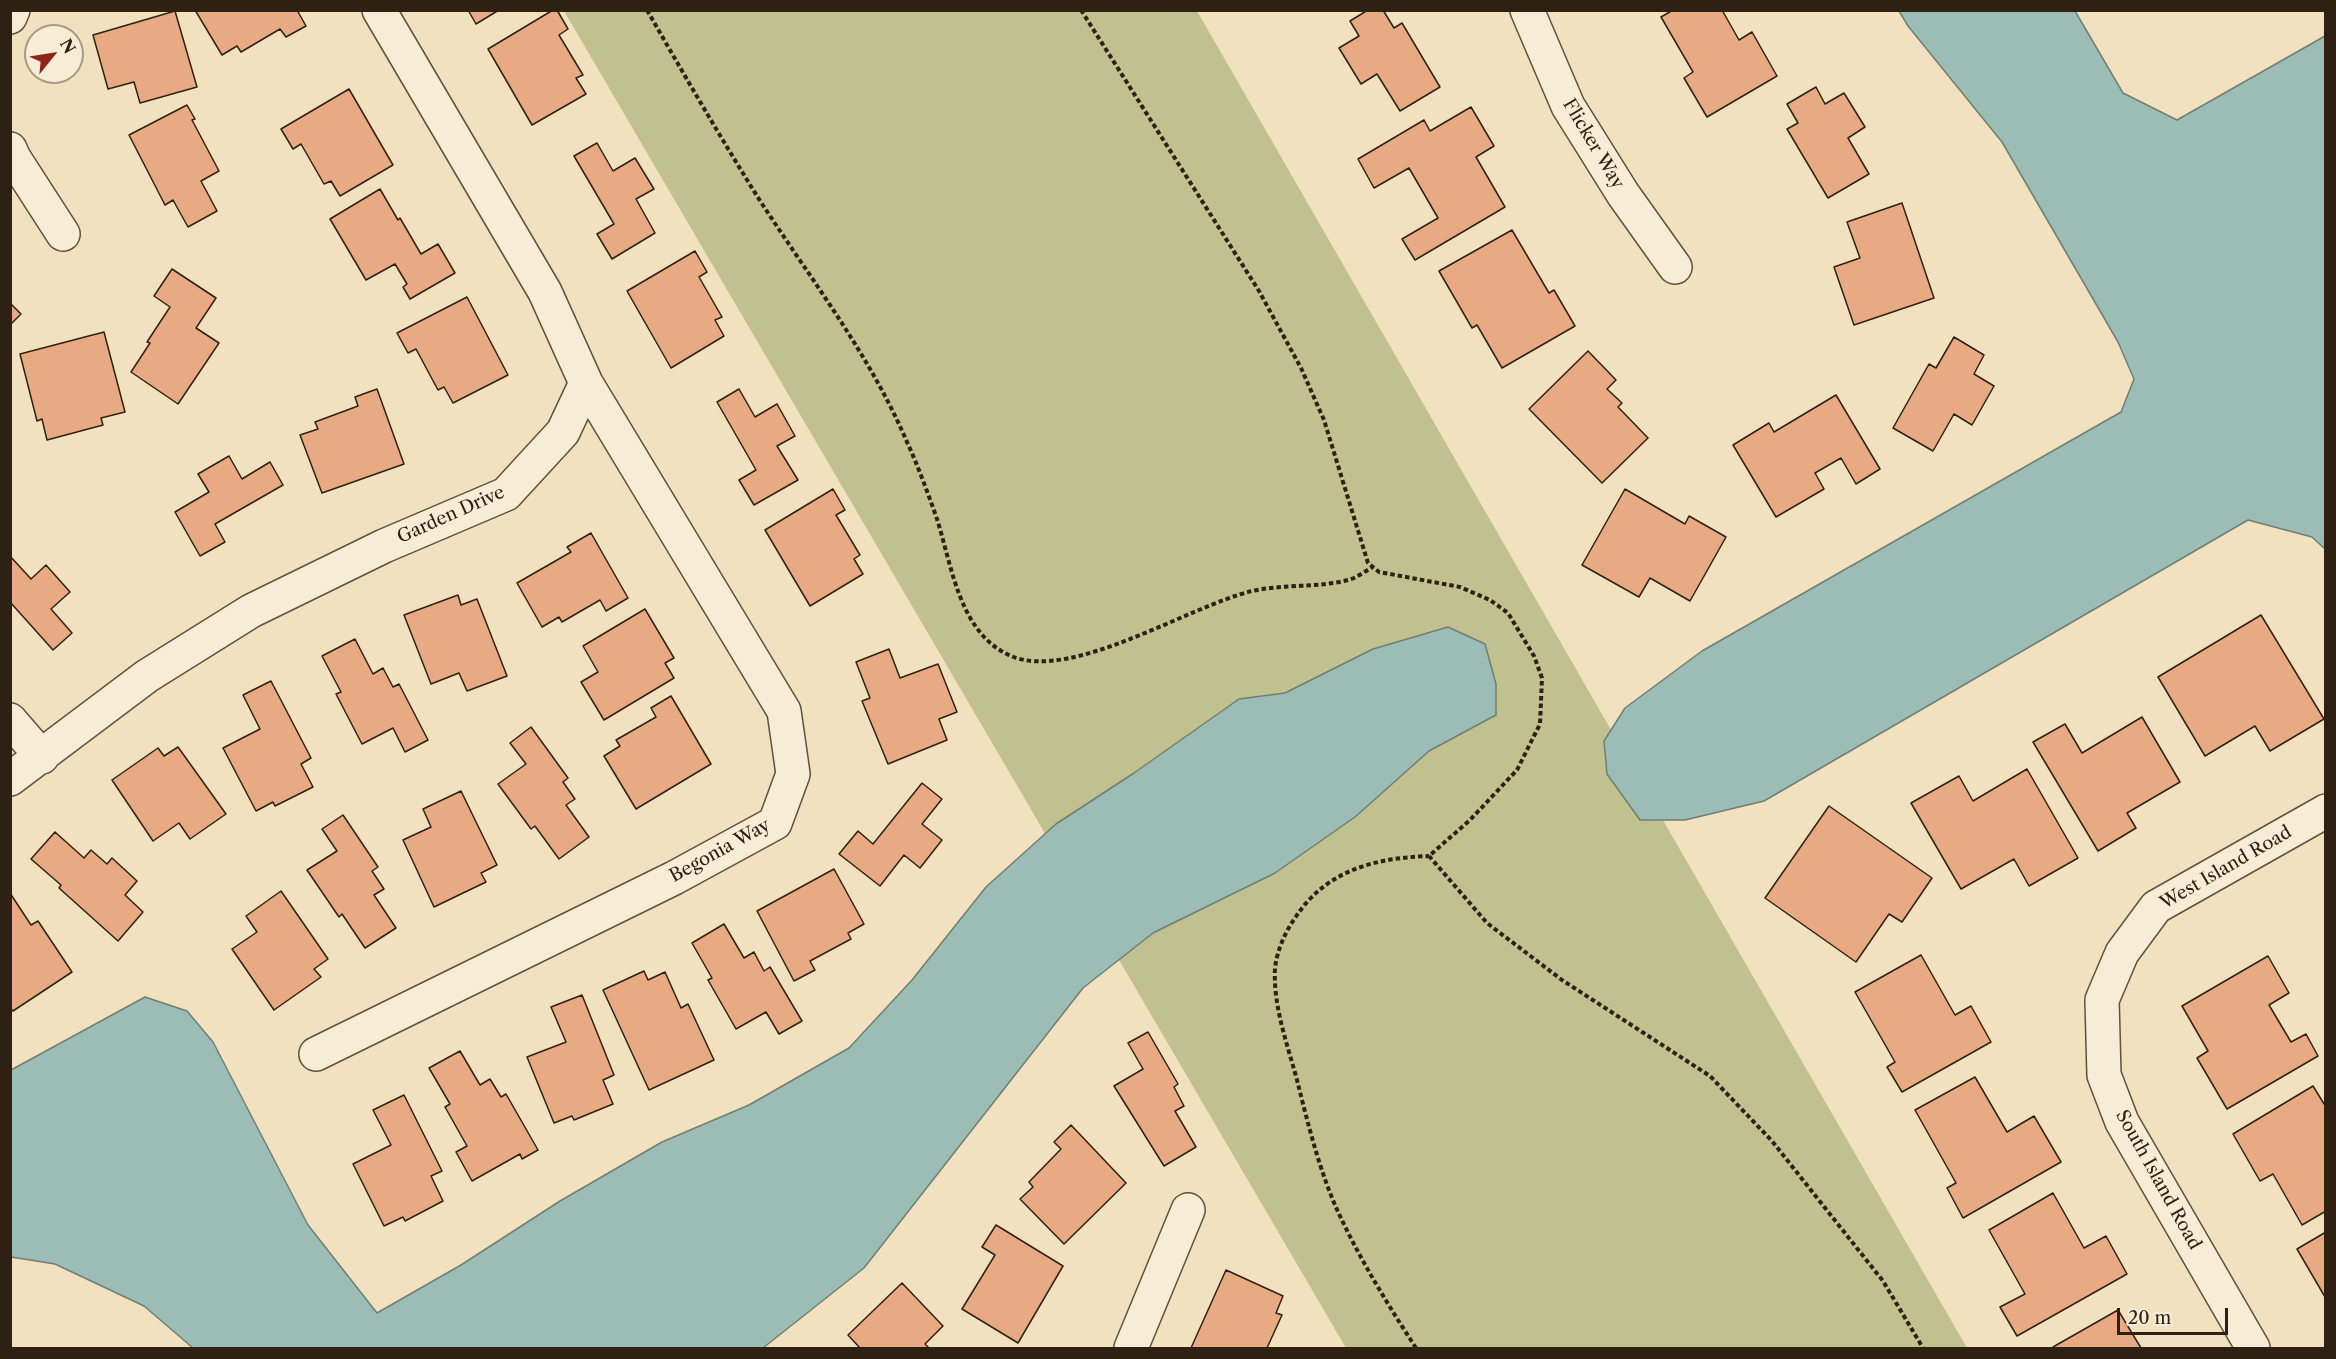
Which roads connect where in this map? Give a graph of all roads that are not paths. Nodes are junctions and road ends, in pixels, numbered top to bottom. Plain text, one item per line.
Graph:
1 (14, 10) edge
2 (379, 10) edge
3 (1527, 10) edge
4 (10, 17) edge
5 (10, 149) edge
6 (63, 234) dead end
7 (1675, 267) dead end
8 (586, 383) junction
9 (10, 720) edge
10 (42, 757) junction
11 (10, 779) edge
12 (2325, 811) edge
13 (2102, 1000) joint
14 (316, 1054) dead end
15 (1188, 1210) dead end
16 (1131, 1348) edge
17 (2253, 1348) edge

1 - 4 street
2 - 8 street
3 - 7 street, Flicker Way
5 - 6 street
8 - 10 street, Garden Drive
8 - 14 street, Begonia Way
9 - 10 street
10 - 11 street, Garden Drive
12 - 13 street, West Island Road
13 - 17 street, South Island Road
15 - 16 street

